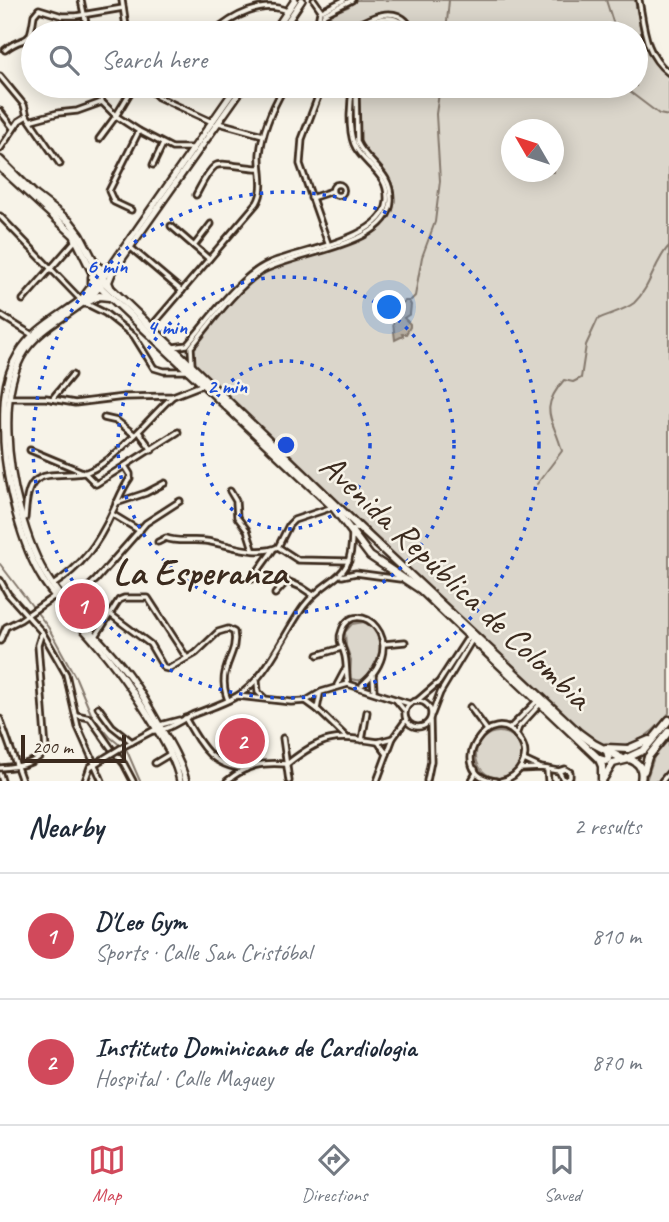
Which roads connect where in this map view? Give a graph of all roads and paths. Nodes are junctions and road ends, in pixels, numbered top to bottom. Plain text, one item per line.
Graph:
1 (81, 0) edge
2 (122, 0) edge
3 (295, 0) edge
4 (302, 0) edge
5 (314, 0) edge
6 (344, 0) edge
7 (352, 0) edge
8 (639, 0) edge
9 (123, 8) junction
10 (288, 11) junction
11 (323, 12) junction
12 (85, 15) junction
13 (34, 21) edge
14 (86, 21) edge
15 (125, 21) edge
16 (229, 21) edge
17 (281, 21) edge
18 (288, 21) edge
19 (318, 21) edge
20 (323, 21) edge
21 (366, 21) edge
22 (374, 21) edge
23 (399, 21) edge
24 (406, 21) edge
25 (643, 21) edge
26 (21, 42) edge
27 (648, 45) edge
28 (5, 50) dead end
29 (669, 73) edge
30 (0, 76) edge
31 (101, 98) edge
32 (127, 98) edge
33 (160, 98) edge
34 (229, 98) edge
35 (235, 98) edge
36 (280, 98) edge
37 (318, 98) edge
38 (354, 98) edge
39 (102, 102) junction
40 (0, 111) edge
41 (27, 116) junction
42 (116, 116) junction
43 (32, 121) junction
44 (216, 122) junction
45 (13, 128) junction
46 (139, 131) junction
47 (263, 135) junction
48 (99, 139) dead end
49 (163, 144) junction
50 (0, 149) edge
51 (197, 150) junction
52 (0, 160) edge
53 (60, 164) dead end
54 (153, 165) dead end
55 (0, 167) edge
56 (260, 168) junction
57 (332, 191) dead end
58 (195, 195) dead end
59 (311, 198) junction
60 (131, 210) dead end
61 (0, 216) edge
62 (211, 224) dead end
63 (171, 226) dead end
64 (77, 239) junction
65 (128, 245) junction
66 (194, 246) junction
67 (329, 246) junction
68 (209, 259) junction
69 (93, 266) junction
70 (50, 267) junction
71 (112, 269) junction
72 (101, 283) junction
73 (111, 289) junction
74 (182, 291) junction
75 (111, 298) junction
76 (23, 299) dead end
77 (83, 300) junction
78 (217, 314) junction
79 (0, 315) edge
80 (151, 327) junction
81 (142, 328) junction
82 (34, 336) junction
83 (134, 336) junction
84 (165, 346) junction
85 (189, 368) junction
86 (72, 375) dead end
87 (209, 382) junction
88 (201, 385) junction
89 (173, 397) junction
90 (52, 399) junction
91 (5, 403) edge
92 (104, 418) dead end
93 (139, 431) junction
94 (178, 432) dead end
95 (135, 435) junction
96 (30, 450) dead end
97 (152, 450) junction
98 (125, 466) junction
99 (85, 473) junction
100 (165, 483) dead end
101 (230, 491) dead end
102 (180, 501) dead end
103 (116, 503) junction
104 (333, 507) junction
105 (112, 514) junction
106 (24, 521) junction
107 (352, 529) junction
108 (361, 529) junction
109 (140, 531) junction
110 (158, 542) dead end
111 (374, 542) junction
112 (278, 547) junction
113 (253, 549) junction
114 (273, 550) junction
115 (367, 552) junction
116 (391, 555) junction
117 (349, 561) junction
118 (379, 562) junction
119 (340, 576) junction
120 (252, 579) dead end
121 (0, 580) edge
122 (407, 580) junction
123 (53, 585) junction
124 (57, 594) junction
125 (275, 594) dead end
126 (313, 595) junction
127 (69, 605) junction
128 (110, 614) junction
129 (27, 615) junction
130 (2, 629) edge
131 (41, 632) junction
132 (96, 636) junction
133 (470, 638) junction
134 (0, 641) edge
135 (405, 642) dead end
136 (384, 644) junction
137 (341, 648) junction
138 (318, 655) dead end
139 (187, 658) junction
140 (345, 668) junction
141 (373, 675) junction
142 (257, 679) junction
143 (348, 684) junction
144 (337, 685) junction
145 (361, 686) junction
146 (374, 690) junction
147 (321, 692) junction
148 (237, 696) junction
149 (394, 698) junction
150 (228, 699) junction
151 (264, 699) junction
152 (306, 701) junction
153 (417, 701) junction
154 (538, 703) junction
155 (410, 704) junction
156 (98, 707) dead end
157 (471, 707) dead end
158 (317, 709) junction
159 (405, 711) junction
160 (367, 712) dead end
161 (432, 713) junction
162 (76, 715) junction
163 (0, 719) edge
164 (183, 719) junction
165 (406, 720) junction
166 (430, 720) junction
167 (669, 720) edge
168 (412, 726) junction
169 (420, 727) junction
170 (334, 728) junction
171 (157, 729) junction
172 (487, 730) junction
173 (508, 730) junction
174 (669, 731) edge
175 (399, 732) junction
176 (516, 734) junction
177 (346, 737) junction
178 (654, 737) junction
179 (283, 738) dead end
180 (393, 738) junction
181 (429, 739) junction
182 (331, 740) junction
183 (362, 740) junction
184 (132, 742) junction
185 (378, 742) junction
186 (604, 749) junction
187 (644, 750) junction
188 (170, 754) junction
189 (387, 754) junction
190 (599, 759) junction
191 (624, 759) junction
192 (648, 759) junction
193 (524, 760) junction
194 (95, 762) junction
195 (155, 764) dead end
196 (288, 764) junction
197 (17, 767) junction
198 (474, 767) junction
199 (0, 768) edge
200 (232, 768) junction
201 (541, 768) junction
202 (247, 769) junction
203 (520, 769) junction
204 (547, 769) junction
205 (559, 771) dead end
206 (669, 773) edge
207 (0, 774) edge
208 (234, 775) junction
209 (483, 777) junction
210 (472, 780) edge
211 (642, 780) edge
212 (2, 781) edge
213 (22, 781) edge
214 (85, 781) edge
215 (103, 781) edge
216 (132, 781) edge
217 (180, 781) edge
218 (186, 781) edge
219 (227, 781) edge
220 (289, 781) edge
221 (377, 781) edge
222 (428, 781) edge
223 (498, 781) edge
224 (548, 781) edge
225 (602, 781) edge
226 (662, 781) edge

1 - 12 street
2 - 9 street
3 - 10 main road
4 - 18 main road
5 - 11 street
6 - 11 street
7 - 11 street
8 - 25 street
9 - 12 street
9 - 15 street
10 - 16 street
10 - 17 main road
11 - 19 street
11 - 20 street
12 - 13 street
12 - 14 street
21 - 24 street
22 - 23 street
26 - 28 street
27 - 29 street
30 - 41 street
31 - 39 street
32 - 42 street
33 - 44 street
34 - 44 main road
35 - 44 main road
36 - 47 street
37 - 59 street
38 - 67 street
39 - 42 street
39 - 43 street
40 - 45 street
41 - 43 street
41 - 45 street
42 - 46 street
42 - 48 street
43 - 53 street
44 - 47 street
44 - 51 main road
45 - 50 street
46 - 49 street
46 - 60 street
47 - 56 street
49 - 51 street
49 - 54 street
51 - 65 main road
52 - 69 main road, Avenida República de Colombia
55 - 64 main road, Avenida República de Colombia
56 - 58 street
56 - 68 street
57 - 59 street
59 - 67 street
61 - 70 street
62 - 66 street
63 - 66 street
64 - 69 main road, Avenida República de Colombia
64 - 70 street
65 - 71 main road
65 - 74 street
66 - 68 street
67 - 78 street
68 - 74 street
69 - 71 main road
69 - 72 main road, Avenida República de Colombia
69 - 77 main road
70 - 76 street
70 - 77 street
71 - 72 main road
71 - 73 main road
72 - 73 main road, Avenida República de Colombia
72 - 75 main road, Avenida República de Colombia
72 - 77 main road
73 - 80 main road, Avenida República de Colombia
74 - 80 street
75 - 77 main road
75 - 81 main road, Avenida República de Colombia
77 - 82 main road
77 - 83 street
78 - 84 street
78 - 85 street
79 - 82 street
80 - 84 main road, Avenida República de Colombia
81 - 83 street
81 - 84 main road, Avenida República de Colombia
82 - 91 main road
83 - 85 street
84 - 85 main road, Avenida República de Colombia
85 - 87 main road, Avenida República de Colombia
85 - 88 main road, Avenida República de Colombia
86 - 90 street
87 - 88 street
87 - 108 main road, Avenida República de Colombia
88 - 89 street
88 - 104 main road, Avenida República de Colombia
89 - 90 street
89 - 93 street
90 - 91 street
91 - 106 main road
91 - 124 main road
92 - 95 street
93 - 95 street
93 - 97 street
94 - 97 street
95 - 99 street
96 - 99 street
97 - 98 street
98 - 99 street
98 - 103 street
99 - 106 street
100 - 103 street
101 - 113 street
102 - 109 street
103 - 105 street
104 - 107 main road, Avenida República de Colombia
104 - 112 street
105 - 109 street
105 - 123 street
106 - 123 main road
107 - 108 street
107 - 115 main road, Avenida República de Colombia
107 - 117 street
108 - 111 main road, Avenida República de Colombia
109 - 127 street
110 - 113 street
111 - 115 main road
111 - 116 main road, Avenida República de Colombia
112 - 114 street
112 - 117 street
113 - 114 street
114 - 120 street
115 - 118 main road, Avenida República de Colombia
116 - 118 main road
116 - 186 main road, Avenida República de Colombia
117 - 119 street
118 - 122 main road, Avenida República de Colombia
119 - 122 street
119 - 126 street
121 - 129 street
122 - 133 main road, Avenida República de Colombia
123 - 124 main road
124 - 127 main road
124 - 129 street
124 - 171 main road
125 - 126 street
126 - 142 street
127 - 132 main road
128 - 132 street
128 - 139 street
128 - 139 street
129 - 130 street
129 - 131 street
130 - 134 street
131 - 162 street
131 - 197 street
132 - 171 main road
133 - 153 street
133 - 154 main road, Avenida República de Colombia
133 - 161 street
135 - 136 street
136 - 137 street
136 - 141 street
137 - 138 street
137 - 140 street
139 - 150 street
140 - 143 street
140 - 144 street
141 - 145 street
141 - 146 street
142 - 148 street
142 - 151 street
143 - 144 street
143 - 145 street
144 - 147 street
145 - 146 street
146 - 149 street
147 - 152 street
147 - 158 street
148 - 150 street
148 - 151 street
149 - 155 street
149 - 159 street
150 - 164 street
151 - 152 street
152 - 158 street
153 - 155 street
153 - 161 street
154 - 173 street
154 - 176 street
154 - 190 main road, Avenida República de Colombia
155 - 159 street
156 - 184 street
157 - 172 street
158 - 170 street
159 - 165 street
160 - 183 street
161 - 166 street
162 - 194 street
162 - 216 street
163 - 197 street
164 - 171 street
164 - 200 street
165 - 168 street
165 - 175 street
166 - 169 street
166 - 181 street
167 - 178 main road
168 - 169 street
168 - 175 street
169 - 181 street
170 - 177 street
170 - 182 street
171 - 184 street
171 - 188 main road
171 - 218 main road
172 - 173 street
172 - 198 street
173 - 176 street
174 - 192 main road
175 - 180 street
176 - 193 street
177 - 182 street
177 - 183 street
178 - 186 main road
178 - 187 main road
179 - 196 street
180 - 185 street
180 - 189 street
181 - 222 street
182 - 196 street
183 - 185 street
184 - 194 street, bridge
185 - 189 street
186 - 190 main road
186 - 191 main road, Avenida República de Colombia
187 - 191 main road
187 - 192 main road
188 - 195 street
188 - 217 main road
189 - 221 street
190 - 225 main road, Avenida República de Colombia
191 - 211 main road, Avenida República de Colombia
191 - 225 main road
192 - 211 main road
193 - 201 street
193 - 203 street
194 - 214 street
194 - 215 street
196 - 202 street
196 - 220 street
197 - 199 street
197 - 213 street
198 - 209 street
198 - 210 street
200 - 202 street
200 - 208 street
201 - 203 street
201 - 204 street
202 - 208 street
203 - 223 street
204 - 205 street
204 - 224 street
206 - 226 street
207 - 212 street
208 - 219 street
209 - 210 street
209 - 223 street

